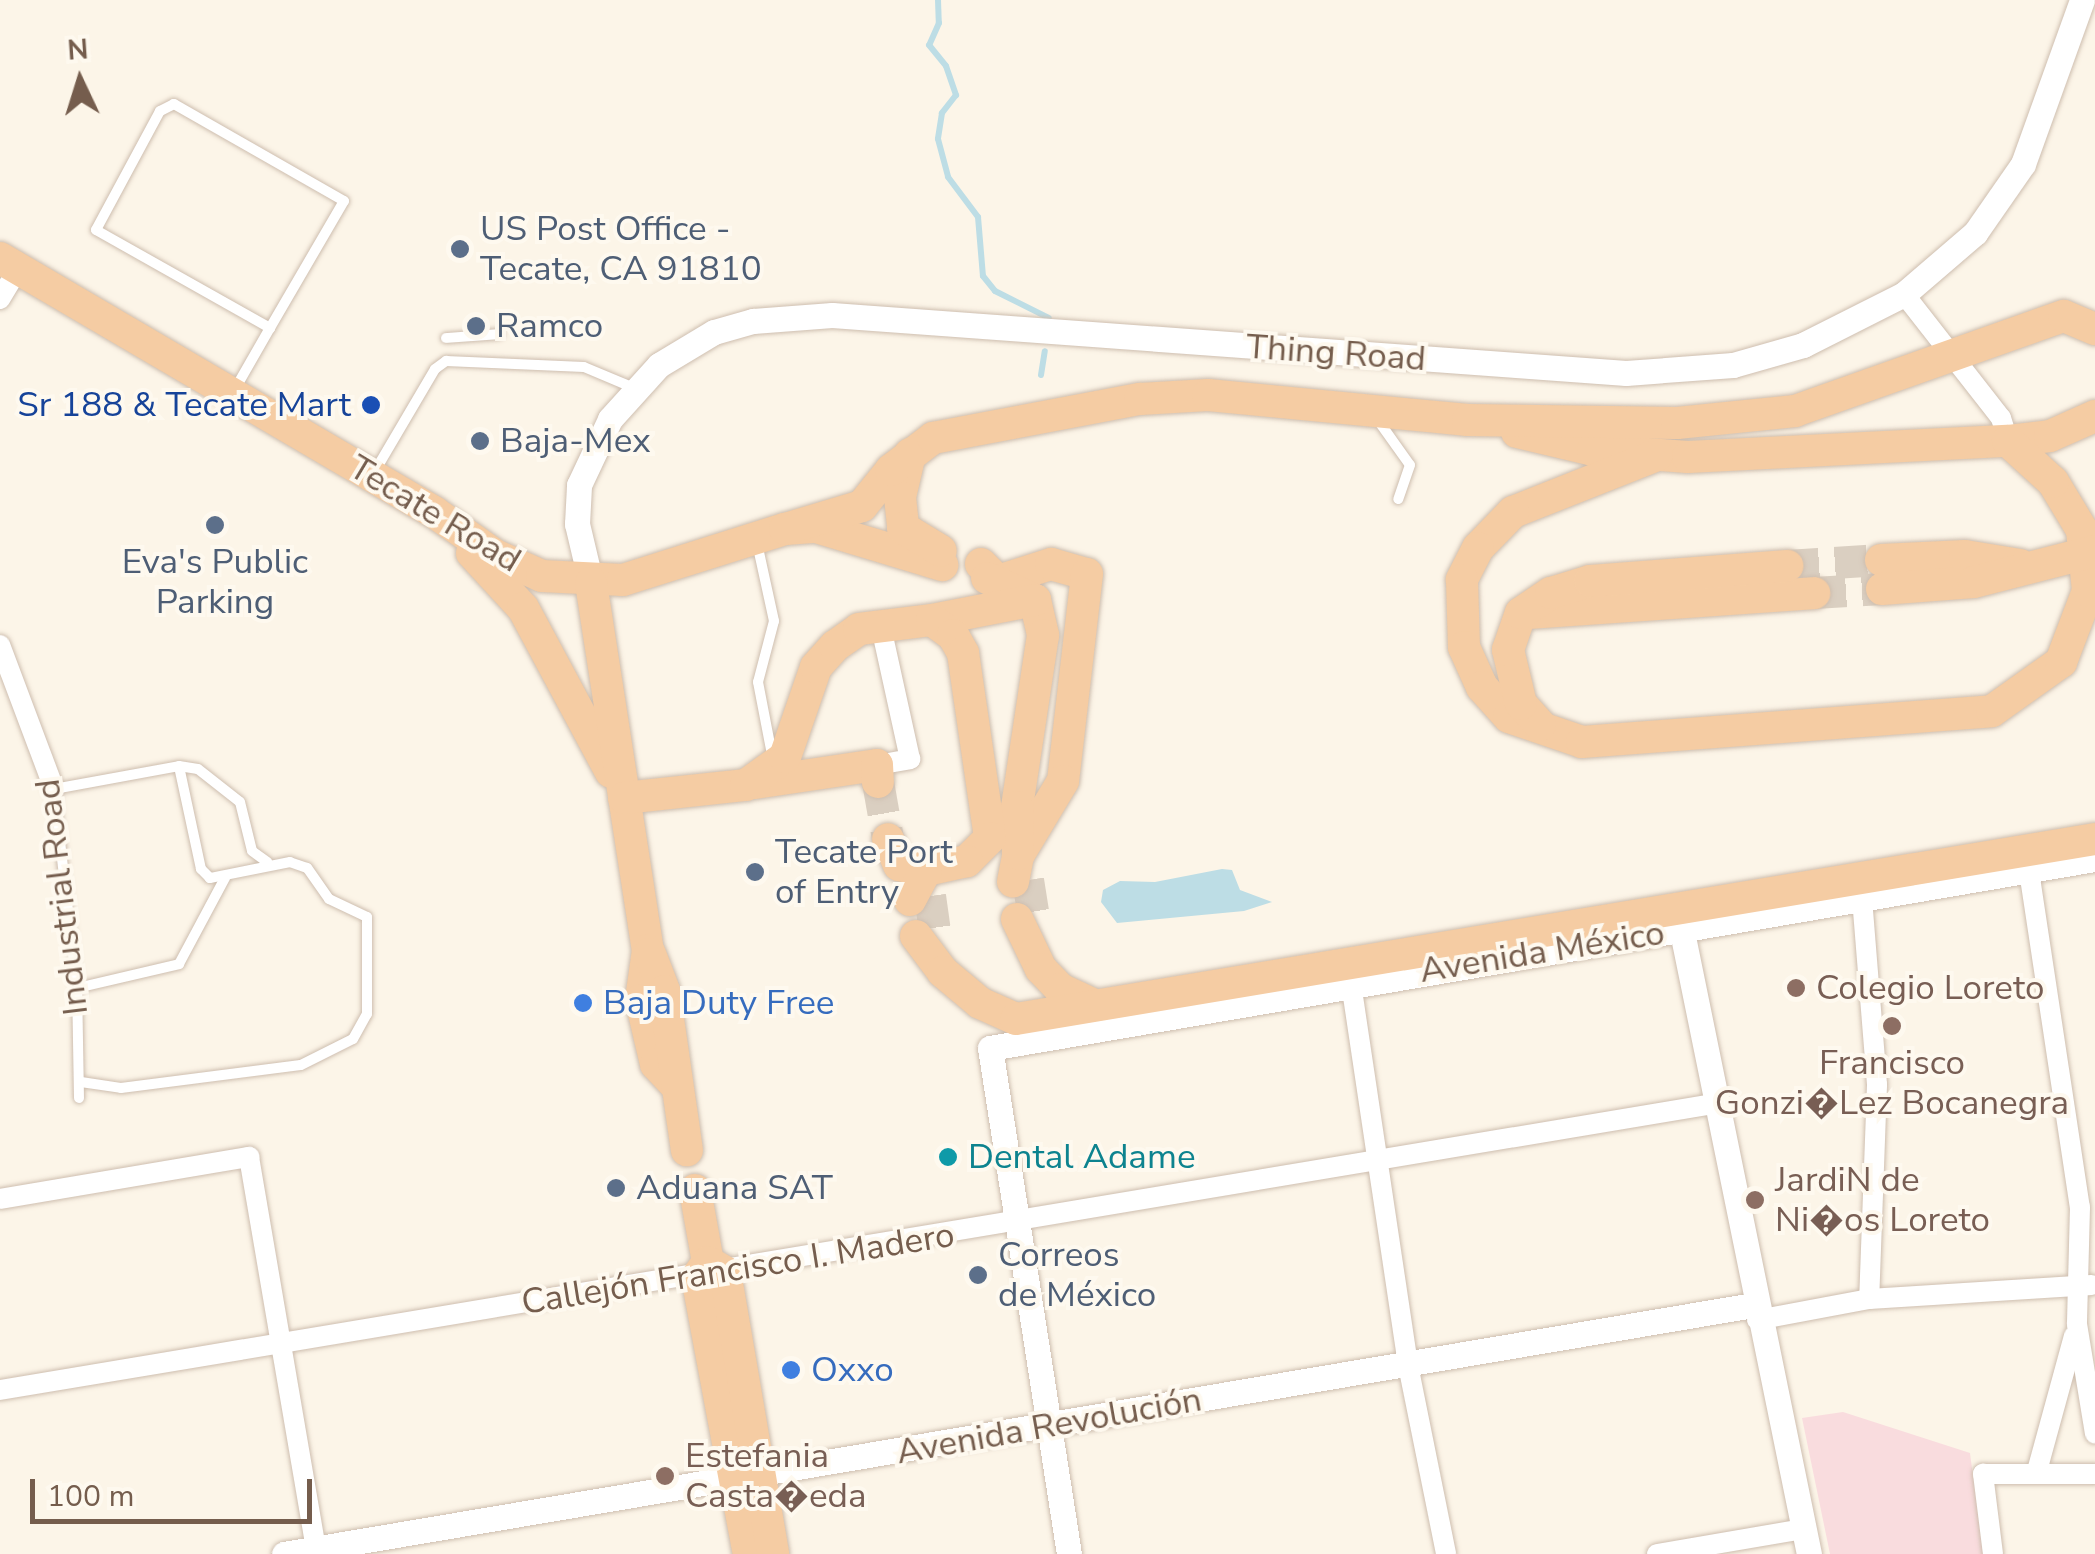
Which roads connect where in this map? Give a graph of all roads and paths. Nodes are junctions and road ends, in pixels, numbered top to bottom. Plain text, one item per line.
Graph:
1 (2082, 0) edge
2 (9, 264) edge
3 (1904, 294) junction
4 (0, 299) edge
5 (270, 328) junction
6 (2095, 330) edge
7 (499, 334) dead end
8 (446, 338) dead end
9 (1952, 358) junction
10 (634, 388) junction
11 (232, 394) junction
12 (1374, 410) junction
13 (2095, 416) edge
14 (1468, 420) junction
15 (2008, 441) junction
16 (910, 454) junction
17 (1657, 455) junction
18 (372, 476) junction
19 (1398, 499) dead end
20 (434, 512) junction
21 (770, 533) junction
22 (2090, 553) edge
23 (1787, 566) tunnel mouth
24 (1881, 575) tunnel mouth
25 (591, 583) junction
26 (1814, 594) tunnel mouth
27 (1036, 600) junction
28 (1521, 614) junction
29 (932, 620) junction
30 (881, 627) junction
31 (0, 645) edge
32 (1550, 736) junction
33 (179, 766) junction
34 (774, 767) junction
35 (878, 773) joint
36 (746, 785) junction
37 (54, 790) junction
38 (624, 798) junction
39 (888, 839) tunnel mouth
40 (2095, 839) edge
41 (2095, 859) edge
42 (268, 862) junction
43 (2029, 871) junction
44 (226, 878) junction
45 (1862, 898) junction
46 (1026, 917) tunnel mouth
47 (1679, 919) junction
48 (925, 934) tunnel mouth
49 (1351, 983) junction
50 (77, 988) junction
51 (1094, 1005) junction
52 (80, 1082) junction
53 (78, 1098) dead end
54 (1712, 1104) junction
55 (687, 1150) dead end
56 (1377, 1159) junction
57 (695, 1190) dead end
58 (0, 1199) edge
59 (1016, 1222) junction
60 (710, 1270) junction
61 (2088, 1285) edge
62 (1869, 1299) junction
63 (1755, 1313) junction
64 (2077, 1324) junction
65 (281, 1343) junction
66 (1408, 1365) junction
67 (0, 1390) edge
68 (1048, 1425) junction
69 (2095, 1434) edge
70 (2037, 1471) junction
71 (2095, 1474) edge
72 (748, 1479) junction
73 (1806, 1541) edge
74 (317, 1552) edge
75 (284, 1554) edge
76 (750, 1554) edge
77 (773, 1554) edge
78 (1070, 1554) edge
79 (1446, 1554) edge
80 (1657, 1554) edge
81 (1993, 1554) edge

1 - 3 street, Thing Road
2 - 4 street
2 - 11 highway, Tecate Road
3 - 9 street
3 - 10 street, Thing Road
5 - 5 lane
5 - 11 lane
6 - 9 highway
7 - 8 lane
9 - 14 highway
9 - 15 street
10 - 18 lane
10 - 25 street, Thing Road
11 - 18 highway, Tecate Road
12 - 14 highway
12 - 16 highway
12 - 19 lane
13 - 15 highway
14 - 17 highway
15 - 17 highway
15 - 22 highway
16 - 21 highway
16 - 21 highway
17 - 32 highway
18 - 20 highway, Tecate Road
20 - 25 highway, Tecate Road
20 - 38 highway
21 - 25 highway
21 - 34 lane
22 - 24 highway
22 - 32 highway
23 - 28 highway
25 - 38 highway
26 - 28 highway
27 - 27 highway
27 - 29 highway
28 - 32 highway
29 - 30 highway
29 - 39 highway
30 - 34 highway
30 - 35 street
31 - 37 street, Industrial Road
33 - 37 lane
33 - 42 lane
33 - 44 lane
34 - 36 highway
35 - 36 highway
36 - 38 highway
37 - 50 lane, Industrial Road
38 - 55 highway
40 - 47 highway
41 - 43 street, Avenida México
42 - 44 lane
42 - 52 lane
43 - 45 street, Avenida México
43 - 61 street
44 - 50 lane
45 - 47 street, Avenida México
45 - 62 street
46 - 51 highway
47 - 49 street, Avenida México
47 - 51 highway
47 - 54 street
48 - 51 highway
49 - 56 street
49 - 59 street, Avenida México
50 - 52 lane, Industrial Road
52 - 53 lane, Industrial Road
54 - 56 street, Callejón Francisco I. Madero
54 - 63 street
56 - 59 street, Callejón Francisco I. Madero
56 - 66 street
57 - 60 highway
58 - 65 street
59 - 60 street, Callejón Francisco I. Madero
59 - 68 street
60 - 65 street, Callejón Francisco I. Madero
60 - 72 highway
61 - 62 street
61 - 64 street
62 - 63 street
63 - 66 street, Avenida Revolución
63 - 73 street
64 - 69 street
64 - 70 street
65 - 67 street, Callejón Francisco I. Madero
65 - 74 street
66 - 68 street, Avenida Revolución
66 - 79 street
68 - 72 street, Avenida Revolución
68 - 78 street
70 - 71 street
70 - 81 street
72 - 74 street, Avenida Revolución
72 - 76 highway
72 - 77 highway
73 - 80 street
74 - 75 street, Avenida Revolución

